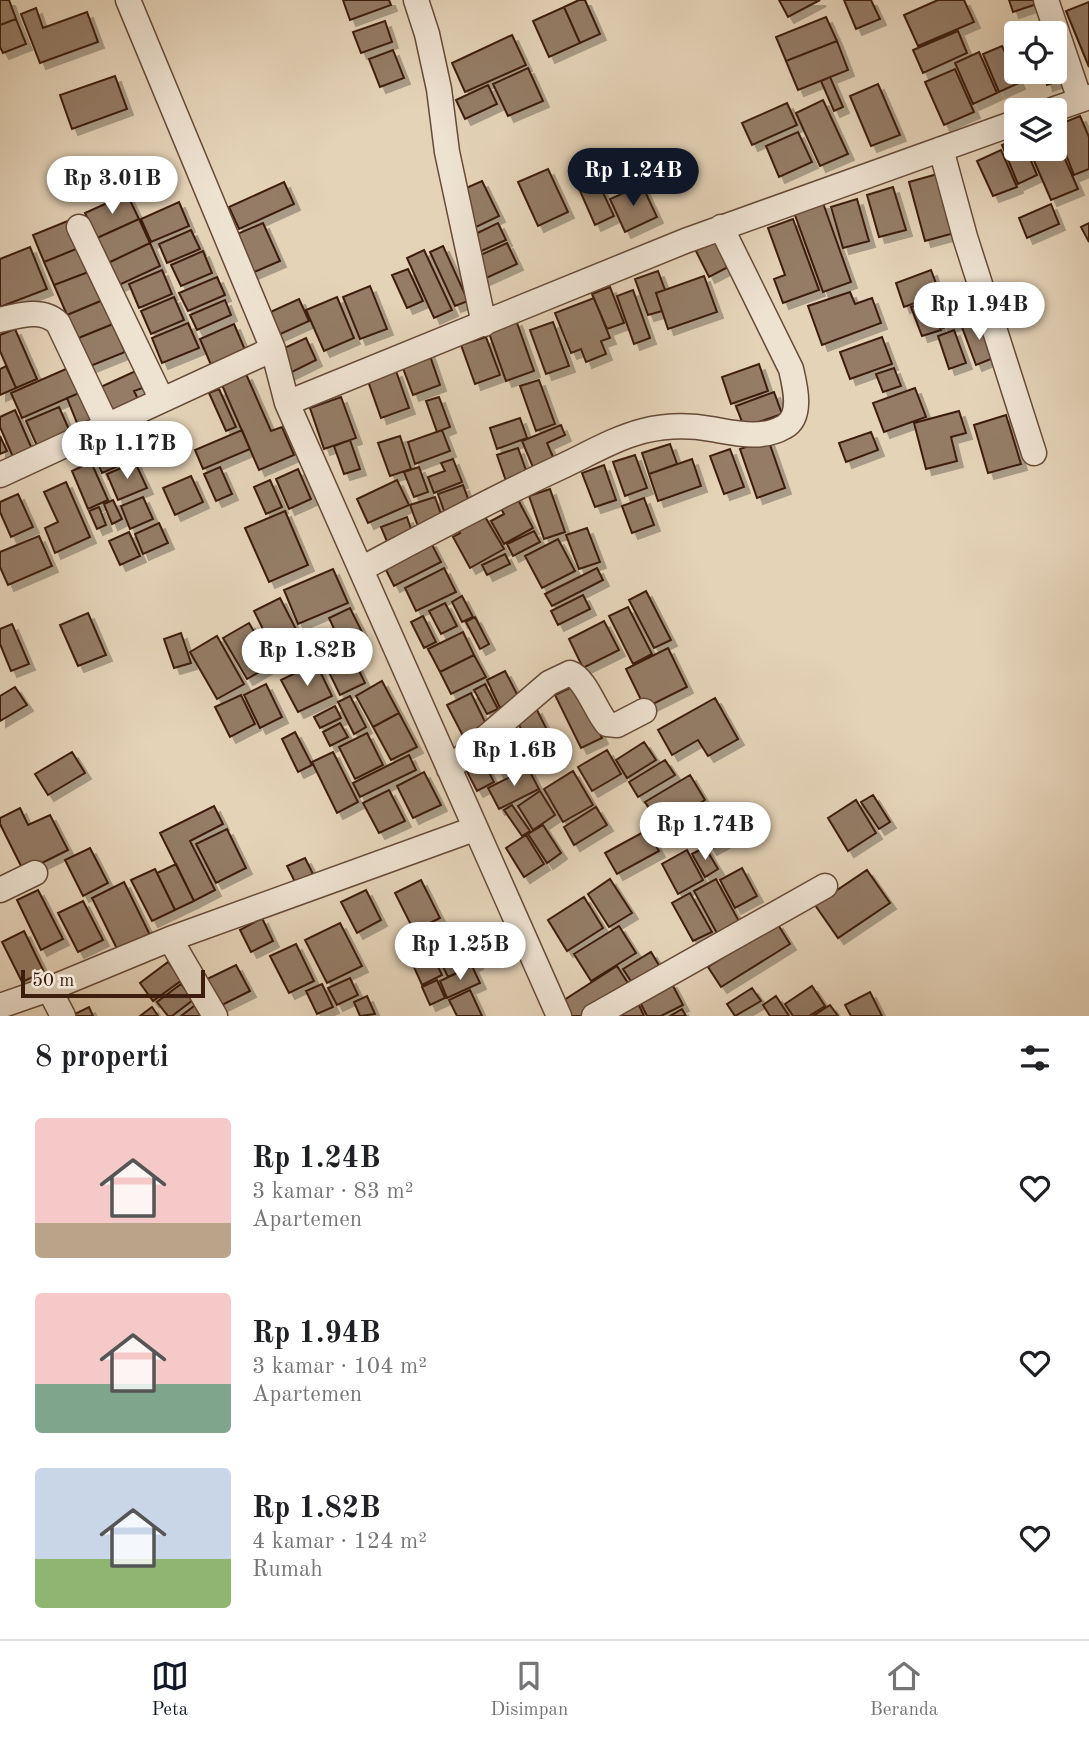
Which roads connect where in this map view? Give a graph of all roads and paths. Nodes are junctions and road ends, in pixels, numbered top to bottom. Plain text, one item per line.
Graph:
1 (128, 0) edge
2 (416, 0) edge
3 (1046, 0) edge
4 (1084, 99) edge
5 (1067, 105) edge
6 (1004, 127) edge
7 (941, 149) junction
8 (79, 227) dead end
9 (721, 227) junction
10 (0, 320) edge
11 (484, 324) junction
12 (273, 349) junction
13 (162, 401) junction
14 (287, 403) junction
15 (107, 426) junction
16 (1034, 453) dead end
17 (0, 475) edge
18 (361, 569) junction
19 (644, 711) dead end
20 (449, 769) junction
21 (474, 829) junction
22 (35, 873) dead end
23 (825, 886) dead end
24 (0, 890) edge
25 (170, 939) junction
26 (50, 989) junction
27 (0, 1006) edge
28 (63, 1016) edge
29 (215, 1016) edge
30 (559, 1016) edge
31 (594, 1016) edge

1 - 12 street
2 - 11 street
3 - 4 street
4 - 5 street
6 - 7 street
7 - 9 street
7 - 16 street
8 - 13 street
9 - 11 street
9 - 18 street
10 - 15 street
11 - 14 street
12 - 13 street
12 - 14 street
13 - 15 street
14 - 18 street
15 - 17 street
18 - 20 street
19 - 20 street
20 - 21 street
21 - 25 street
21 - 30 street
22 - 24 street
23 - 31 street
25 - 26 street
25 - 29 street
26 - 27 street
26 - 28 street

